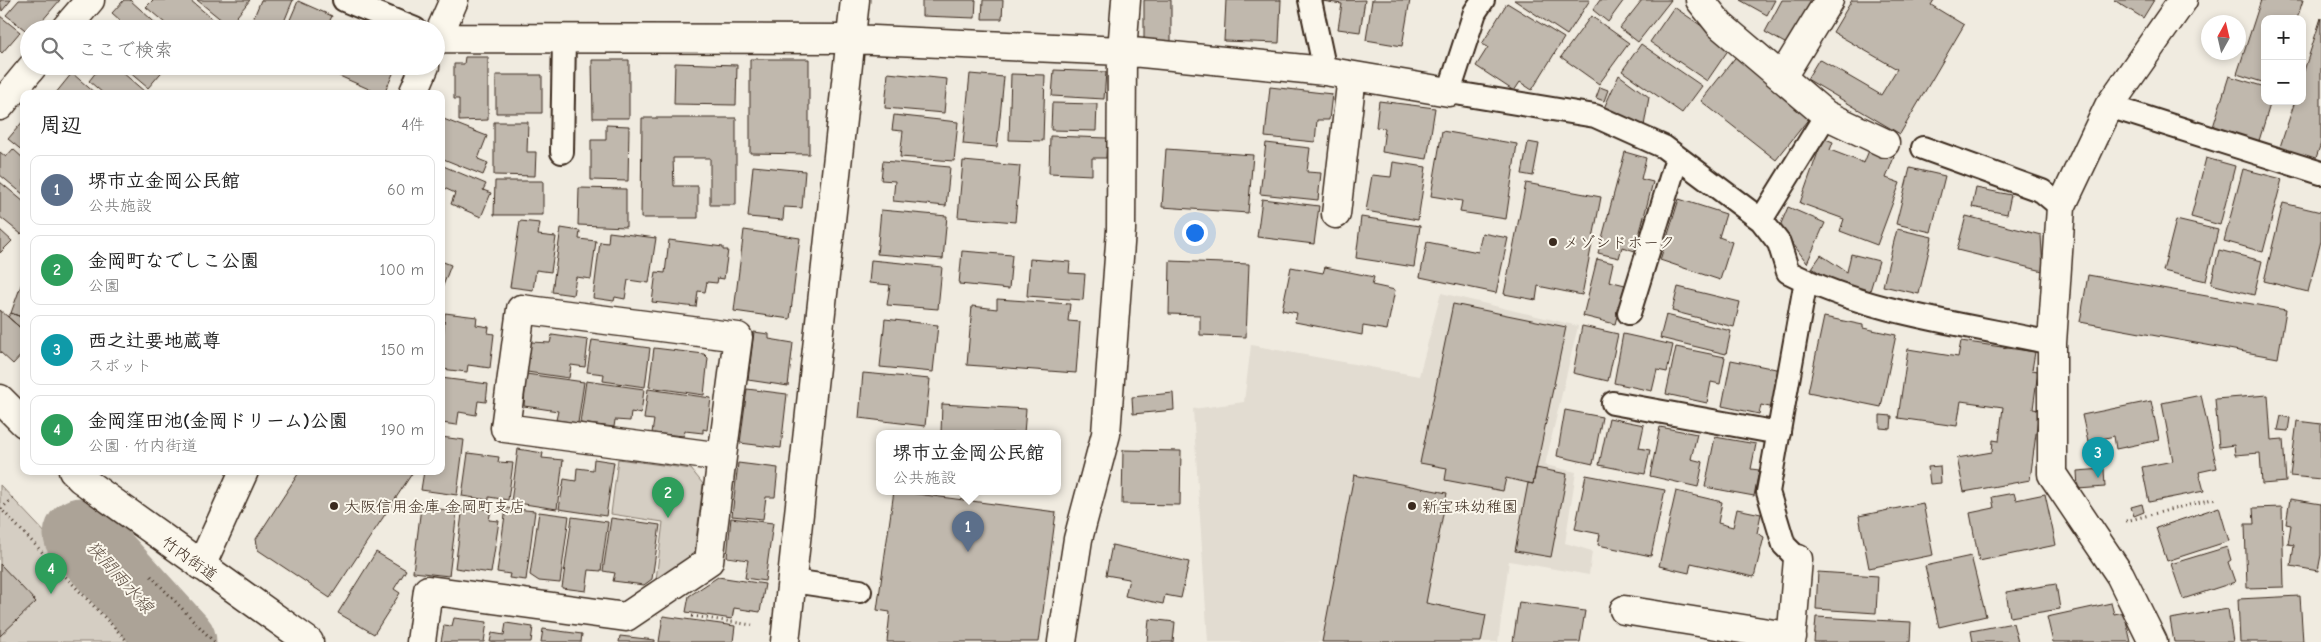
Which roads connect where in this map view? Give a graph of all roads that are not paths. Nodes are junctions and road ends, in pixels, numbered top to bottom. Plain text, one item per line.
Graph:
1 (90, 0) edge
2 (344, 0) edge
3 (454, 0) edge
4 (855, 0) edge
5 (1126, 0) edge
6 (1310, 0) edge
7 (1483, 0) edge
8 (1700, 0) edge
9 (1829, 0) edge
10 (2183, 0) edge
11 (73, 20) edge
12 (392, 20) edge
13 (441, 20) edge
14 (445, 36) edge
15 (564, 38) junction
16 (852, 39) junction
17 (1122, 51) junction
18 (1325, 71) junction
19 (26, 75) edge
20 (421, 75) edge
21 (1352, 76) junction
22 (1782, 77) junction
23 (415, 90) edge
24 (1449, 92) junction
25 (0, 106) edge
26 (2109, 106) junction
27 (1826, 115) junction
28 (1885, 143) dead end
29 (1923, 148) dead end
30 (562, 152) dead end
31 (1677, 158) junction
32 (2321, 173) edge
33 (2061, 207) junction
34 (1336, 214) dead end
35 (1761, 220) junction
36 (1806, 280) junction
37 (1629, 313) dead end
38 (2052, 343) junction
39 (0, 399) edge
40 (1613, 403) dead end
41 (20, 419) edge
42 (1780, 433) junction
43 (722, 457) junction
44 (77, 475) edge
45 (242, 475) edge
46 (1798, 559) joint
47 (201, 566) junction
48 (792, 581) junction
49 (860, 591) dead end
50 (1624, 610) dead end
51 (785, 636) edge
52 (1792, 640) edge
53 (309, 642) edge
54 (421, 642) edge
55 (1062, 642) edge
56 (2153, 642) edge

1 - 11 street
2 - 12 lane
3 - 13 street
4 - 16 street
5 - 17 street
6 - 18 lane
7 - 24 lane
8 - 22 street
9 - 22 street
10 - 26 street
14 - 15 street
15 - 16 street
15 - 30 lane
16 - 17 street
16 - 48 street
17 - 18 street
17 - 55 street
18 - 21 street
19 - 25 street
20 - 23 street
21 - 24 street
21 - 34 street
22 - 27 street
24 - 31 lane
26 - 32 lane
26 - 33 street
27 - 28 street
27 - 35 lane
29 - 33 lane
31 - 35 lane
31 - 37 lane
33 - 38 street
35 - 36 lane
36 - 38 lane
36 - 42 lane
38 - 56 street
39 - 41 street
40 - 42 lane
42 - 46 lane
43 - 43 street
43 - 54 street
44 - 47 street, 竹内街道
45 - 47 street
46 - 52 street
47 - 53 street, 竹内街道
48 - 49 lane
48 - 51 street
50 - 52 street

